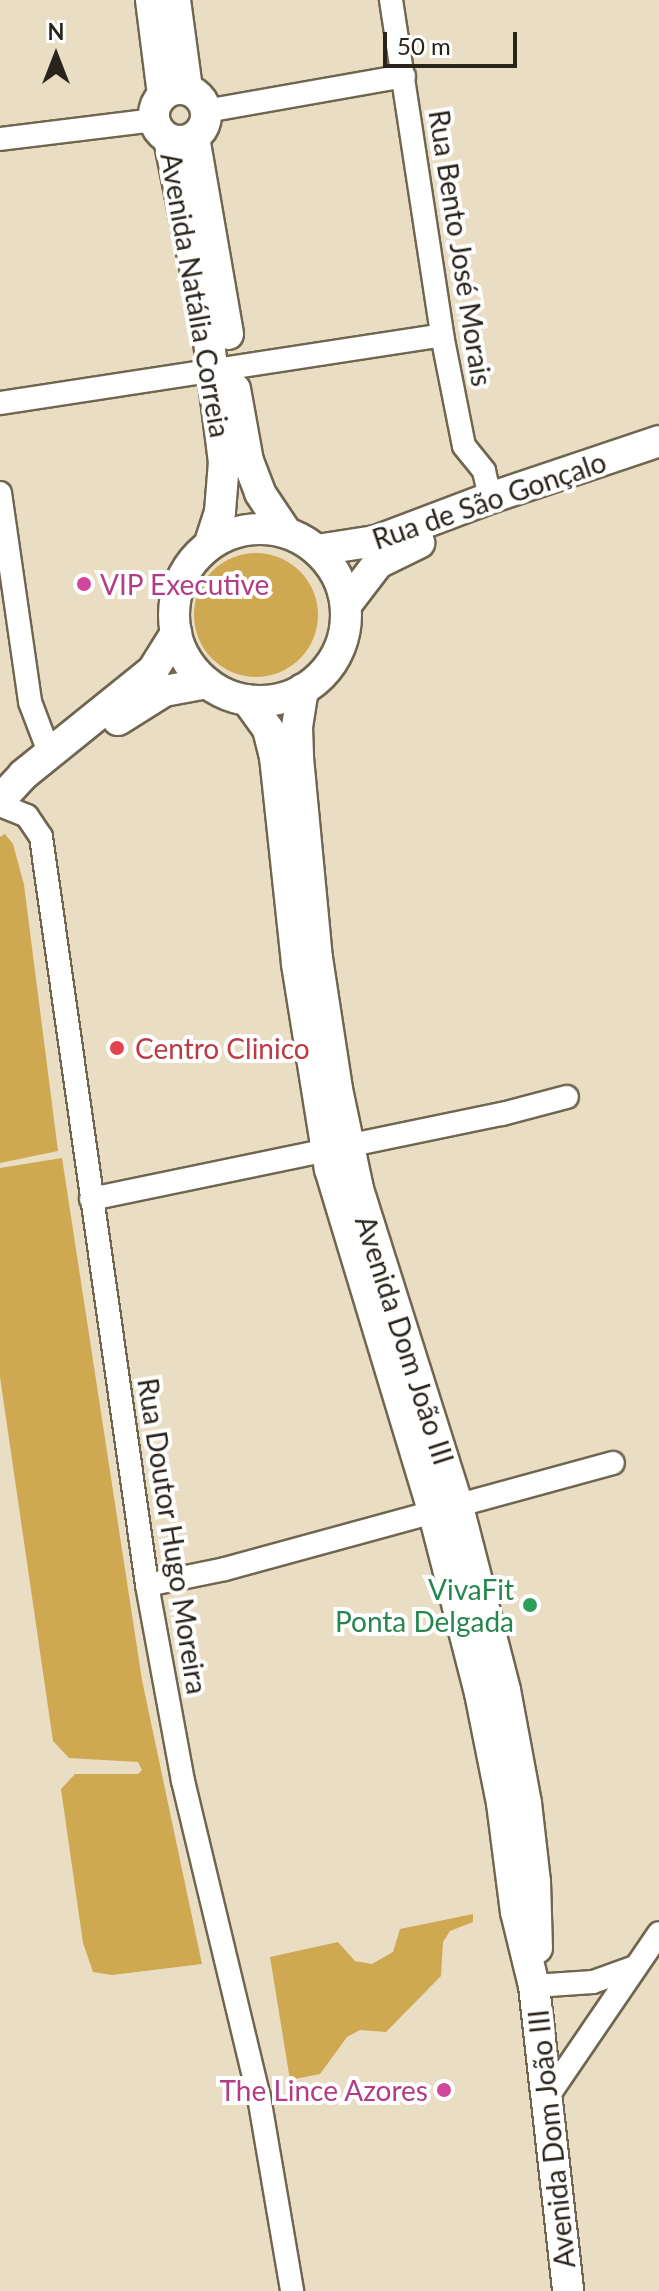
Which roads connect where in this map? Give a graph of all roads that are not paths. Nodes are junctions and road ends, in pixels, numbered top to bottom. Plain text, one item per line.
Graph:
1 (151, 0) edge
2 (175, 0) edge
3 (391, 0) edge
4 (404, 76) junction
5 (179, 115) junction
6 (0, 139) edge
7 (442, 335) junction
8 (223, 369) junction
9 (0, 403) edge
10 (659, 441) edge
11 (659, 459) edge
12 (0, 493) edge
13 (490, 498) junction
14 (286, 532) junction
15 (209, 545) junction
16 (317, 550) junction
17 (346, 605) junction
18 (176, 633) junction
19 (207, 683) junction
20 (303, 689) junction
21 (247, 700) junction
22 (49, 752) junction
23 (0, 802) edge
24 (567, 1097) dead end
25 (337, 1149) junction
26 (91, 1199) junction
27 (613, 1463) dead end
28 (445, 1506) junction
29 (147, 1585) junction
30 (659, 1933) edge
31 (636, 1966) junction
32 (534, 1986) junction
33 (548, 2096) junction
34 (292, 2291) edge
35 (568, 2291) edge

1 - 5 main road, Avenida Natália Correia
2 - 5 main road, Avenida Natália Correia
3 - 4 street, Rua Bento José Morais
4 - 5 street
4 - 7 street, Rua Bento José Morais
5 - 6 street
5 - 8 main road, Avenida Natália Correia
7 - 8 street
7 - 13 street, Rua Bento José Morais
8 - 9 street
8 - 14 main road, Avenida Natália Correia
8 - 15 main road, Avenida Natália Correia
10 - 13 main road, Rua de São Gonçalo
11 - 17 main road, Rua de São Gonçalo
12 - 22 street
13 - 16 main road, Rua de São Gonçalo
14 - 15 main road
14 - 16 main road
15 - 18 main road
16 - 17 main road
17 - 20 main road
18 - 19 main road
18 - 22 main road
19 - 21 main road
19 - 23 main road
20 - 21 main road
20 - 25 main road, Avenida Dom João III
21 - 25 main road, Avenida Dom João III
22 - 23 main road
23 - 26 street, Rua Doutor Hugo Moreira
24 - 25 street
25 - 26 street
25 - 28 main road, Avenida Dom João III
26 - 29 street, Rua Doutor Hugo Moreira
27 - 28 street
28 - 29 street
28 - 32 main road, Avenida Dom João III
29 - 34 street, Rua Doutor Hugo Moreira
30 - 31 street
31 - 32 street
31 - 33 street
32 - 33 main road, Avenida Dom João III
33 - 35 main road, Avenida Dom João III

